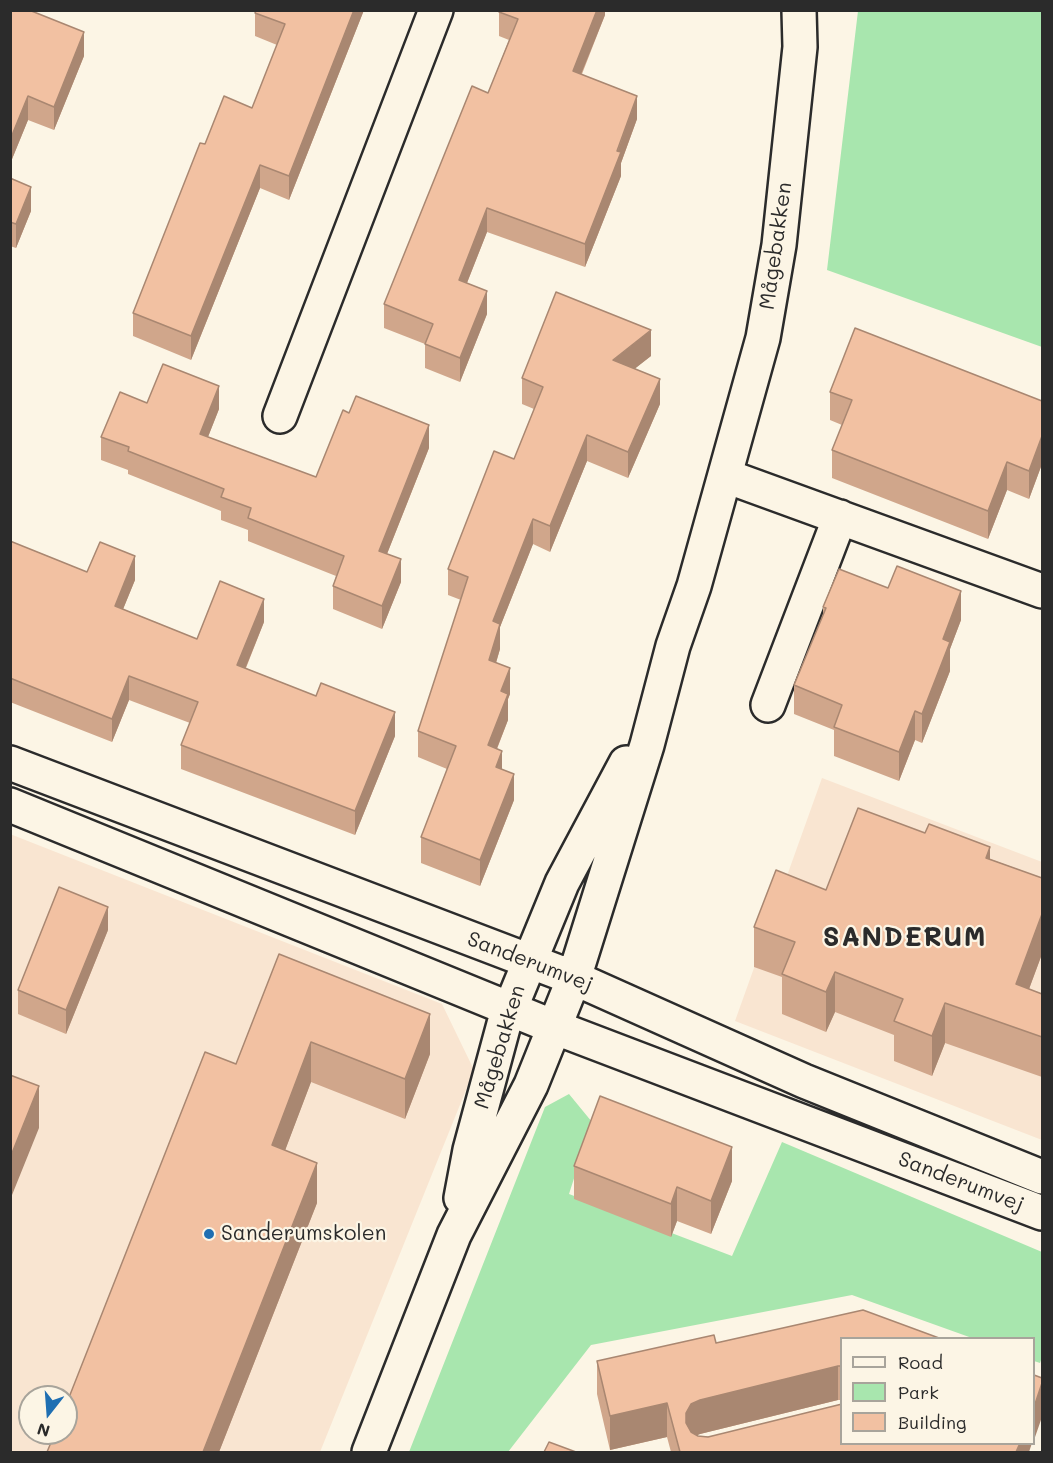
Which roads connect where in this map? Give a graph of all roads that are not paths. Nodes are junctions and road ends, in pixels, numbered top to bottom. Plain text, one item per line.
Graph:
1 (436, 10) edge
2 (799, 10) edge
3 (280, 416) dead end
4 (726, 476) junction
5 (840, 517) junction
6 (1042, 591) edge
7 (768, 705) dead end
8 (656, 708) junction
9 (10, 763) edge
10 (10, 805) edge
11 (528, 961) junction
12 (574, 978) junction
13 (510, 1008) junction
14 (554, 1027) junction
15 (1042, 1177) edge
16 (1042, 1213) edge
17 (454, 1235) junction
18 (369, 1452) edge

1 - 3 street
2 - 4 street, Mågebakken
4 - 5 street
4 - 8 street, Mågebakken
5 - 6 street
5 - 7 street
8 - 11 street, Mågebakken
8 - 12 street, Mågebakken
9 - 11 street, Sanderumvej
10 - 13 street, Sanderumvej
11 - 12 street, Sanderumvej
11 - 13 street, Mågebakken
12 - 14 street, Mågebakken
12 - 15 street, Sanderumvej
13 - 14 street, Sanderumvej
13 - 17 street, Mågebakken
14 - 16 street, Sanderumvej
14 - 17 street, Mågebakken
17 - 18 street, Mågebakken

